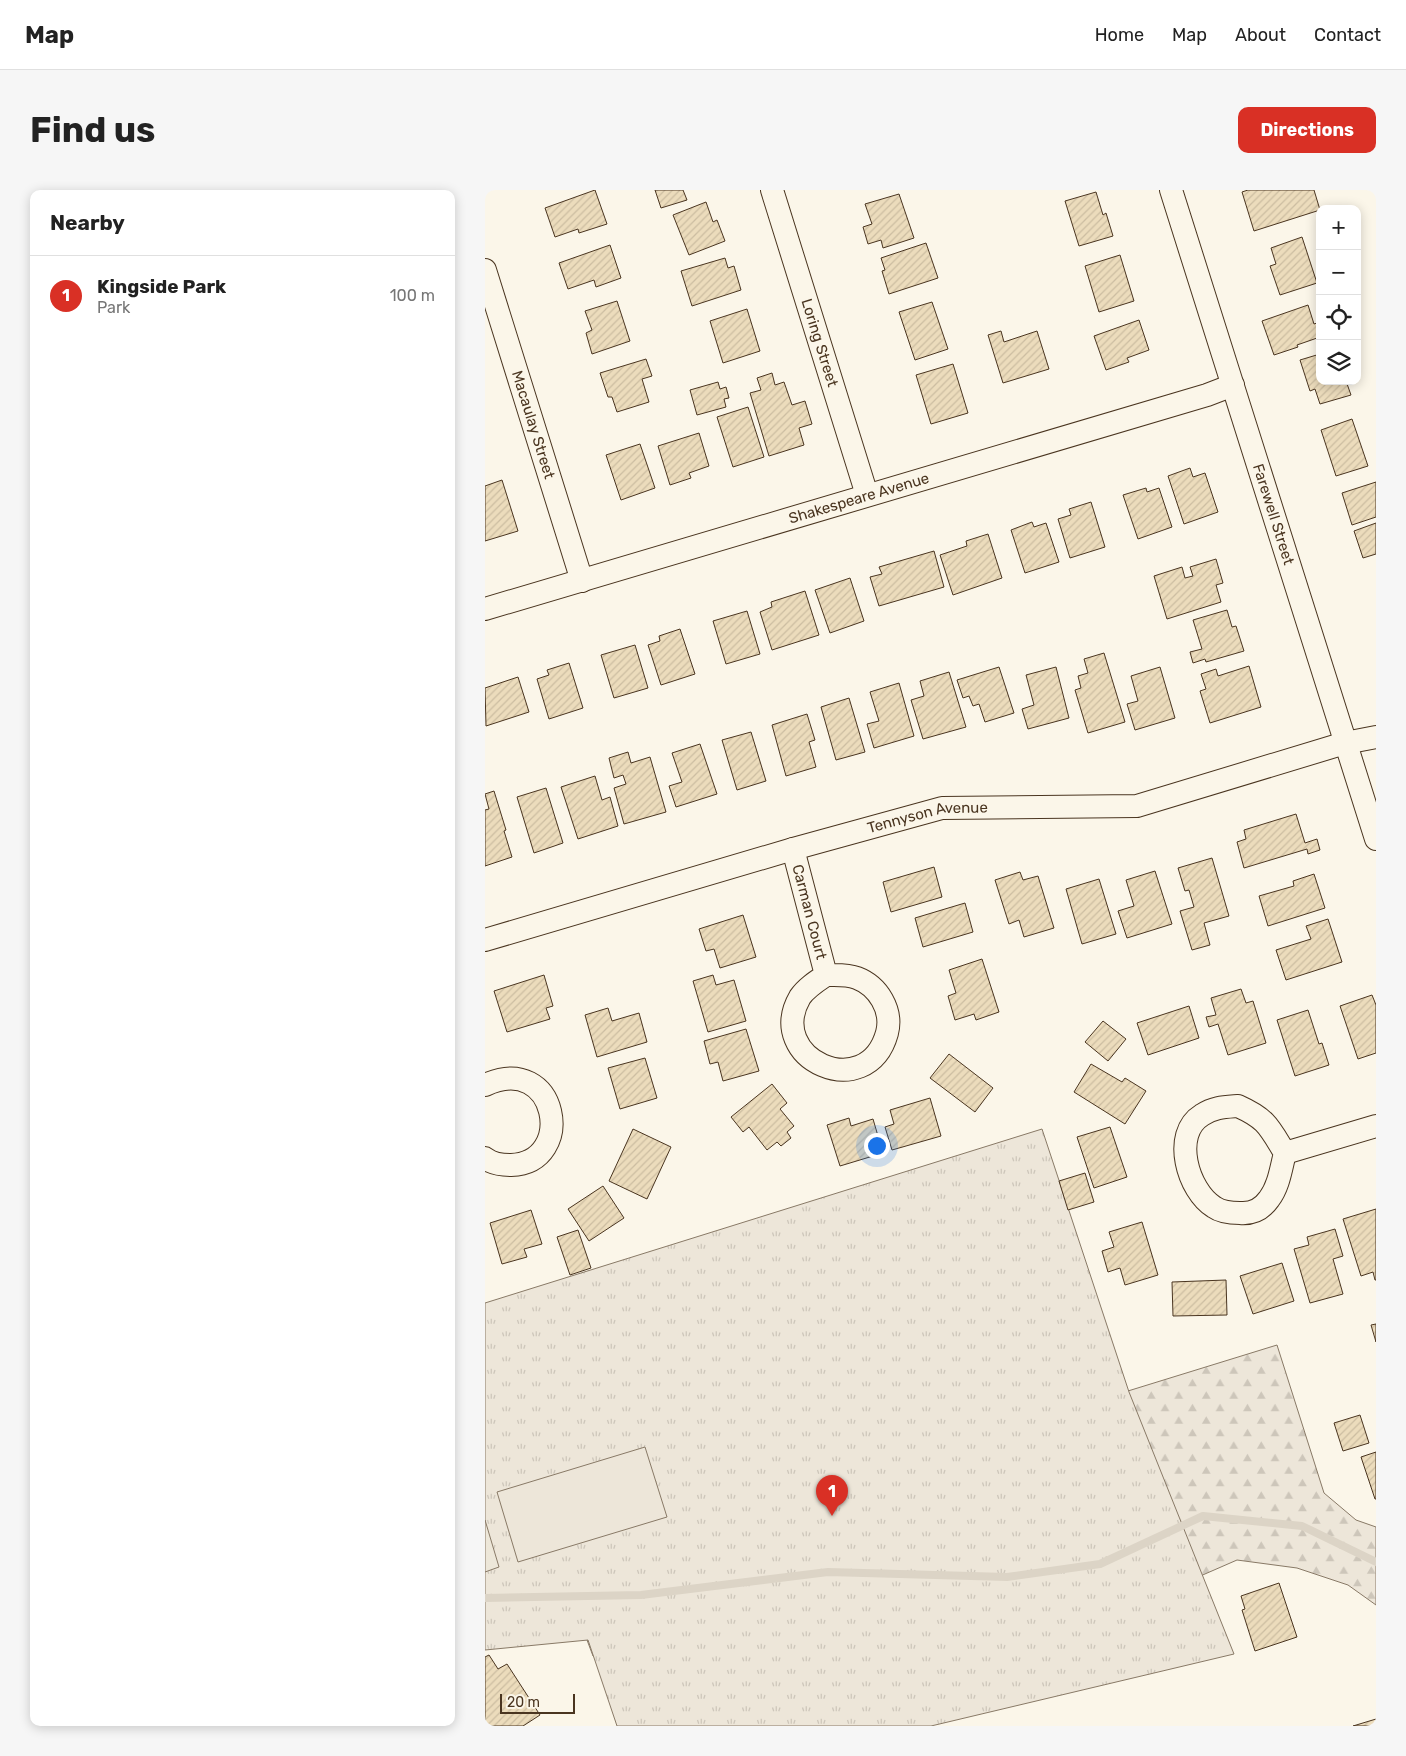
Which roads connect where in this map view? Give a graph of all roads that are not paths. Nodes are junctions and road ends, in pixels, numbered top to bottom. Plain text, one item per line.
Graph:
1 (772, 190) edge
2 (1171, 190) edge
3 (485, 270) edge
4 (1233, 385) junction
5 (867, 495) junction
6 (582, 581) junction
7 (485, 609) edge
8 (1376, 737) edge
9 (1345, 743) junction
10 (1376, 839) edge
11 (793, 849) junction
12 (485, 940) edge
13 (826, 975) junction
14 (485, 1085) edge
15 (1376, 1126) edge
16 (1285, 1153) junction
17 (485, 1158) edge

1 - 5 street, Loring Street
2 - 4 street, Farewell Street
3 - 6 street, Macaulay Street
4 - 5 street, Shakespeare Avenue
4 - 9 street, Farewell Street
5 - 6 street, Shakespeare Avenue
6 - 7 street, Shakespeare Avenue
8 - 9 street, Tennyson Avenue
9 - 10 street, Farewell Street
9 - 11 street, Tennyson Avenue
11 - 12 street, Tennyson Avenue
11 - 13 street, Carman Court
13 - 13 street, Carman Court
14 - 17 street
15 - 16 street
16 - 16 street

